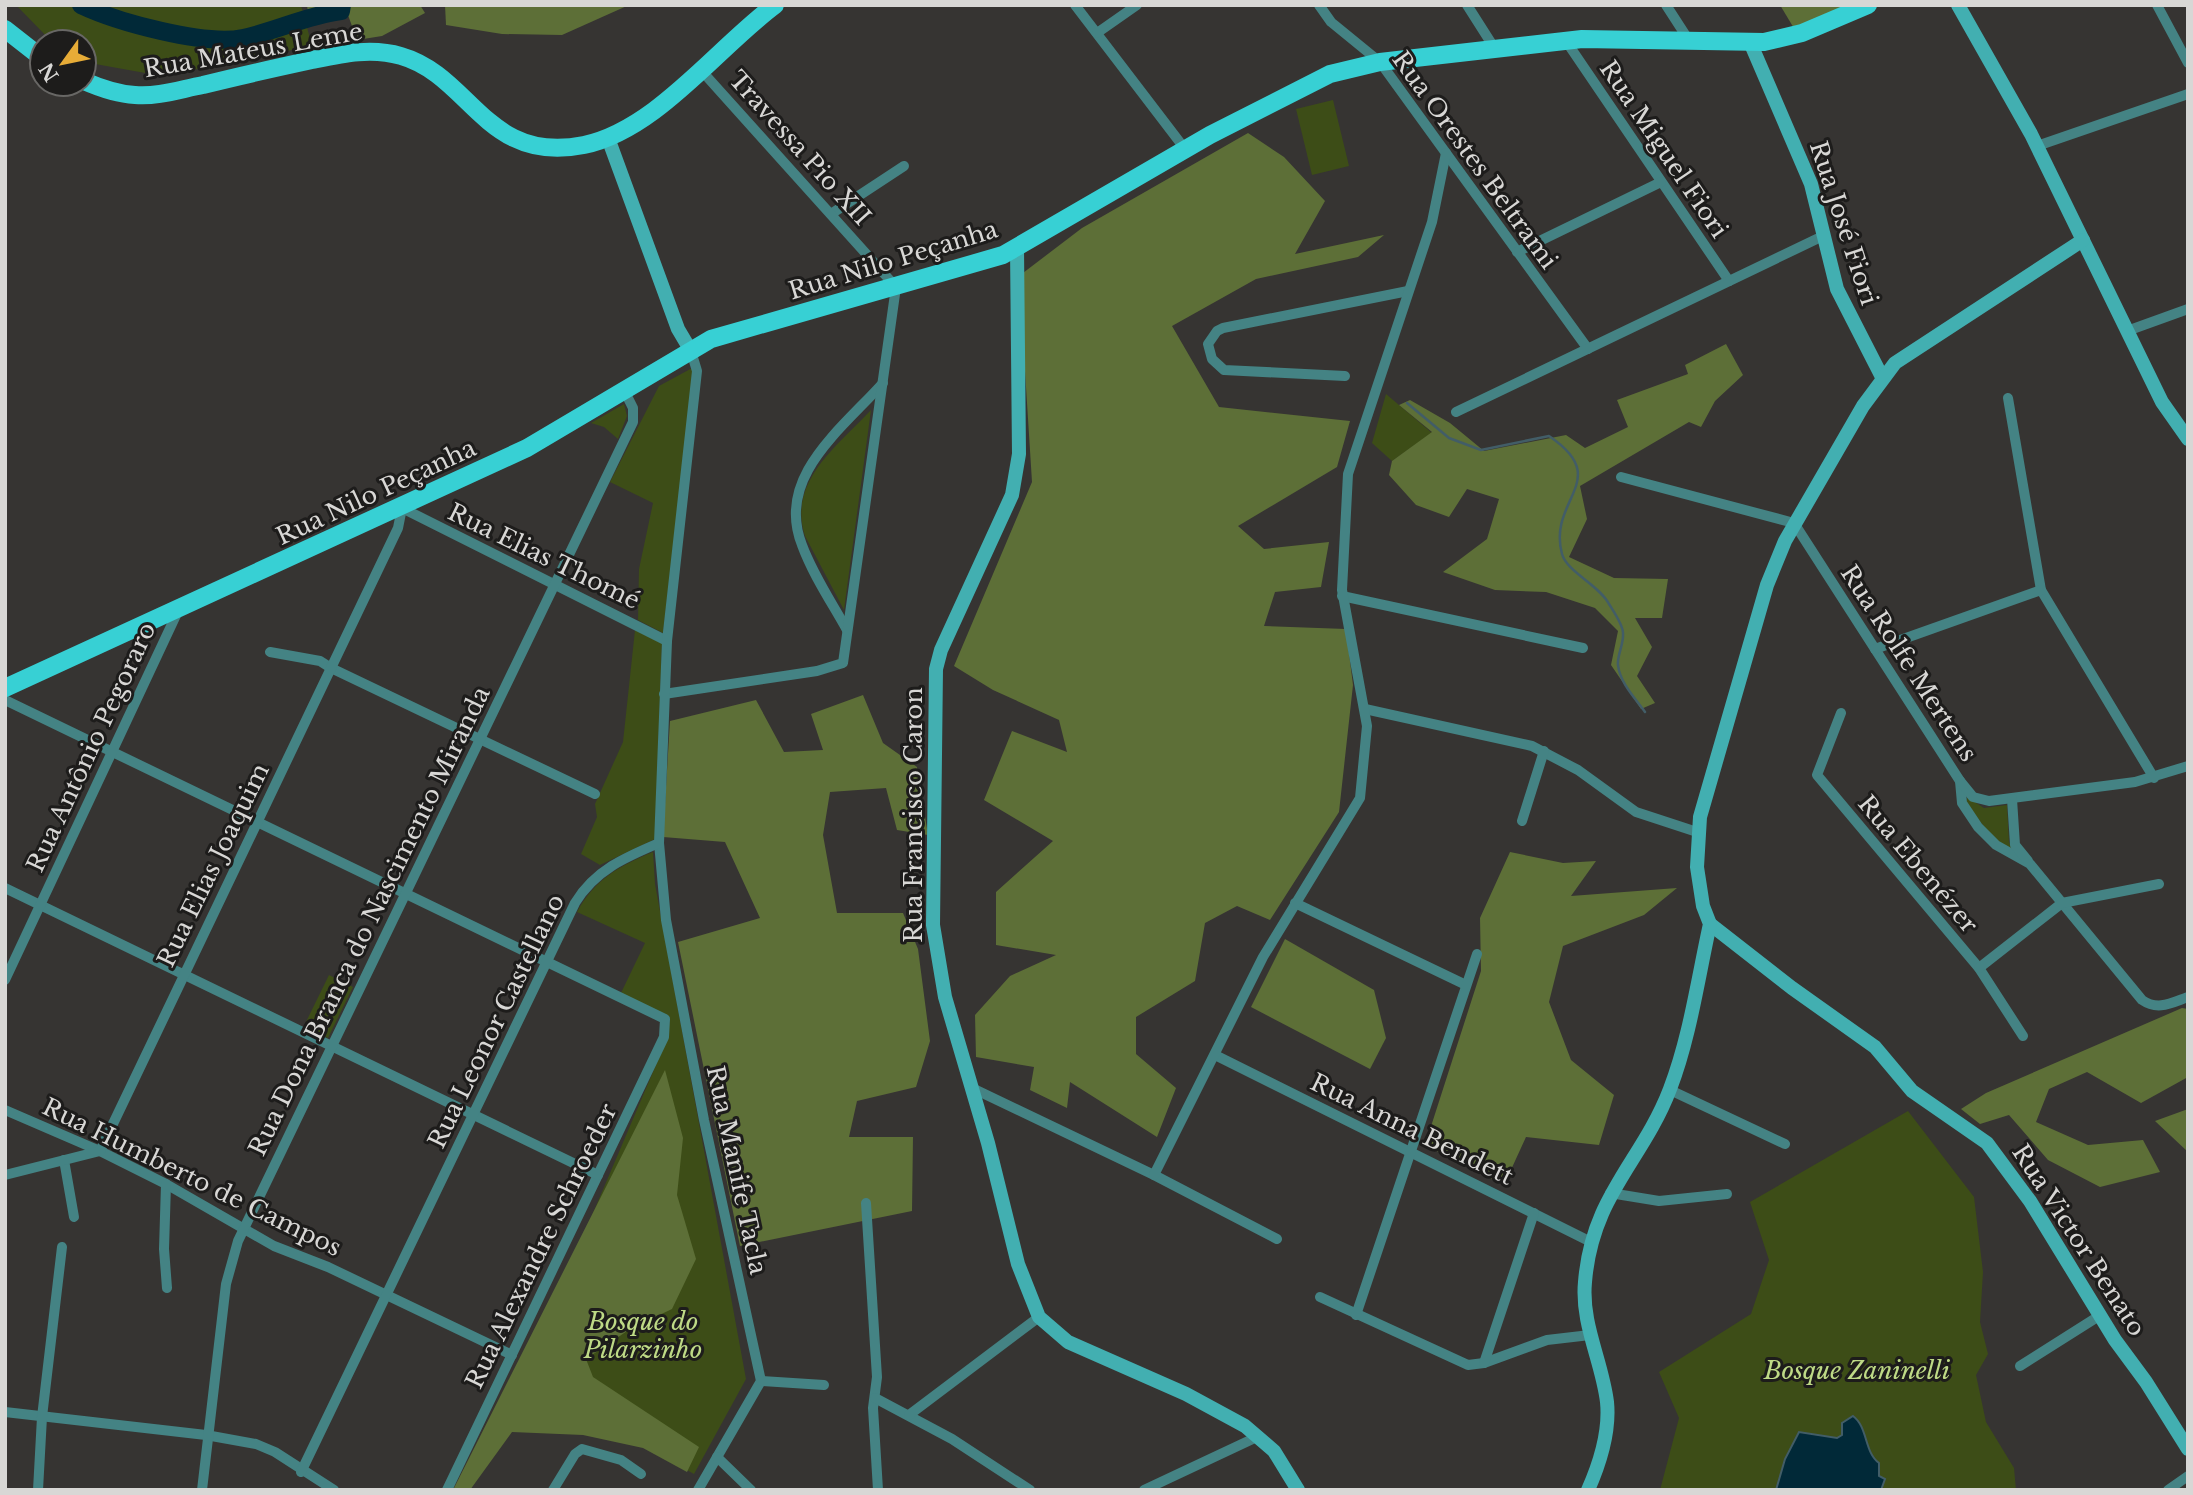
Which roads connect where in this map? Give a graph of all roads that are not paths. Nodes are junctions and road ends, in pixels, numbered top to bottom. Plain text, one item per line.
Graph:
1 (775, 5) edge
2 (1075, 5) edge
3 (1137, 5) edge
4 (1333, 5) edge
5 (1467, 5) edge
6 (1667, 5) edge
7 (1868, 5) edge
8 (1958, 5) edge
9 (2157, 5) edge
10 (1321, 9) edge
11 (5, 29) edge
12 (1097, 33) junction
13 (1688, 39) junction
14 (1566, 41) junction
15 (1750, 42) junction
16 (28, 47) edge
17 (1495, 50) junction
18 (1380, 62) junction
19 (2188, 63) edge
20 (700, 69) junction
21 (98, 86) edge
22 (2188, 94) edge
23 (608, 138) junction
24 (2037, 146) junction
25 (1185, 149) junction
26 (1446, 153) junction
27 (904, 166) dead end
28 (1661, 182) junction
29 (831, 214) junction
30 (1825, 235) junction
31 (2083, 240) junction
32 (1017, 248) junction
33 (1517, 252) junction
34 (1729, 281) junction
35 (896, 287) junction
36 (1408, 291) junction
37 (2188, 309) edge
38 (2127, 331) junction
39 (1588, 349) junction
40 (691, 351) junction
41 (1345, 376) dead end
42 (1882, 377) junction
43 (883, 383) junction
44 (625, 392) junction
45 (2008, 398) dead end
46 (1456, 412) dead end
47 (2188, 439) edge
48 (1621, 477) dead end
49 (402, 508) junction
50 (1794, 523) junction
51 (555, 583) junction
52 (2041, 590) junction
53 (1342, 596) junction
54 (178, 609) junction
55 (847, 631) junction
56 (667, 641) junction
57 (1583, 648) dead end
58 (1875, 649) junction
59 (271, 652) dead end
60 (331, 668) junction
61 (5, 688) edge
62 (664, 694) junction
63 (5, 700) edge
64 (1365, 709) junction
65 (1840, 713) dead end
66 (480, 739) junction
67 (112, 751) junction
68 (1544, 751) junction
69 (2188, 766) edge
70 (2154, 778) junction
71 (1960, 781) junction
72 (595, 794) dead end
73 (2012, 799) junction
74 (1522, 821) dead end
75 (257, 822) junction
76 (1697, 832) junction
77 (659, 843) junction
78 (2030, 864) junction
79 (2159, 884) dead end
80 (5, 888) edge
81 (405, 894) junction
82 (1295, 903) junction
83 (2062, 903) junction
84 (40, 905) junction
85 (1710, 924) junction
86 (1477, 954) dead end
87 (547, 962) junction
88 (1979, 968) junction
89 (184, 975) junction
90 (5, 980) edge
91 (1466, 985) junction
92 (2188, 997) edge
93 (2023, 1036) dead end
94 (332, 1046) junction
95 (1215, 1055) junction
96 (972, 1088) junction
97 (1670, 1090) junction
98 (5, 1110) edge
99 (473, 1115) junction
100 (1785, 1144) dead end
101 (100, 1151) junction
102 (1411, 1152) junction
103 (64, 1160) junction
104 (5, 1175) edge
105 (598, 1175) junction
106 (1154, 1175) junction
107 (166, 1184) junction
108 (1610, 1193) junction
109 (1727, 1194) dead end
110 (866, 1203) dead end
111 (1534, 1213) junction
112 (74, 1217) dead end
113 (243, 1230) junction
114 (1277, 1239) dead end
115 (1591, 1242) junction
116 (62, 1247) dead end
117 (167, 1288) dead end
118 (387, 1295) junction
119 (1320, 1297) dead end
120 (1356, 1315) junction
121 (2099, 1316) junction
122 (1039, 1317) junction
123 (1590, 1335) junction
124 (512, 1355) junction
125 (1484, 1363) junction
126 (2020, 1366) dead end
127 (761, 1381) junction
128 (824, 1385) dead end
129 (875, 1398) junction
130 (5, 1412) edge
131 (909, 1415) junction
132 (42, 1417) junction
133 (206, 1435) junction
134 (1259, 1436) junction
135 (2188, 1449) edge
136 (717, 1457) junction
137 (301, 1472) junction
138 (642, 1474) dead end
139 (2188, 1476) edge
140 (38, 1490) edge
141 (202, 1490) edge
142 (334, 1490) edge
143 (447, 1490) edge
144 (553, 1490) edge
145 (698, 1490) edge
146 (751, 1490) edge
147 (878, 1490) edge
148 (1030, 1490) edge
149 (1144, 1490) edge
150 (1298, 1490) edge
151 (1588, 1490) edge
152 (2168, 1490) edge

1 - 20 main road, Rua Mateus Leme
2 - 12 street
3 - 12 street
4 - 10 street
5 - 17 street
6 - 13 street
7 - 15 main road, Rua Nilo Peçanha
8 - 24 street
9 - 19 street
10 - 18 street, Rua Orestes Beltrami
11 - 16 main road
12 - 25 street
13 - 14 main road, Rua Nilo Peçanha
13 - 15 main road, Rua Nilo Peçanha
14 - 17 main road, Rua Nilo Peçanha
14 - 28 street, Rua Miguel Fiori
15 - 30 street, Rua José Fiori
17 - 18 main road, Rua Nilo Peçanha
18 - 25 main road, Rua Nilo Peçanha
18 - 26 street, Rua Orestes Beltrami
20 - 23 main road, Rua Mateus Leme
20 - 29 street, Travessa Pio XII
21 - 23 main road, Rua Mateus Leme
22 - 24 street
23 - 40 street
24 - 31 street
25 - 32 main road, Rua Nilo Peçanha
26 - 33 street, Rua Orestes Beltrami
26 - 36 street
27 - 29 street
28 - 33 street
28 - 34 street, Rua Miguel Fiori
29 - 35 street, Travessa Pio XII
30 - 34 street
30 - 42 street, Rua José Fiori
31 - 38 street
31 - 42 street
32 - 35 main road, Rua Nilo Peçanha
32 - 96 street, Rua Francisco Caron
33 - 39 street, Rua Orestes Beltrami
34 - 39 street
35 - 40 main road, Rua Nilo Peçanha
35 - 43 street
36 - 41 street
36 - 53 street
37 - 38 street
38 - 47 street
39 - 46 street
40 - 44 main road, Rua Nilo Peçanha
40 - 56 street
42 - 50 street
43 - 55 street
43 - 55 street
44 - 49 main road, Rua Nilo Peçanha
44 - 51 street, Rua Dona Branca do Nascimento Miranda
45 - 52 street
48 - 50 street
49 - 51 street, Rua Elias Thomé
49 - 54 main road, Rua Nilo Peçanha
49 - 60 street, Rua Elias Joaquim
50 - 58 street, Rua Rolfe Mertens
50 - 76 street
51 - 56 street, Rua Elias Thomé
51 - 66 street, Rua Dona Branca do Nascimento Miranda
52 - 58 street
52 - 70 street
53 - 57 street
53 - 64 street
54 - 61 main road, Rua Nilo Peçanha
54 - 67 street, Rua Antônio Pegoraro
55 - 62 street
56 - 62 street
58 - 71 street, Rua Rolfe Mertens
59 - 60 street
60 - 66 street
60 - 75 street, Rua Elias Joaquim
62 - 77 street
63 - 67 street
64 - 68 street
64 - 82 street
65 - 88 street, Rua Ebenézer
66 - 72 street
66 - 81 street, Rua Dona Branca do Nascimento Miranda
67 - 75 street
67 - 84 street, Rua Antônio Pegoraro
68 - 74 street
68 - 76 street
69 - 70 street
70 - 73 street
71 - 73 street
71 - 78 street, Rua Rolfe Mertens
73 - 78 street
75 - 81 street
75 - 89 street, Rua Elias Joaquim
76 - 85 street
77 - 87 street, Rua Leonor Castellano
77 - 127 street, Rua Manife Tacla
78 - 83 street, Rua Rolfe Mertens
79 - 83 street
80 - 84 street
81 - 87 street
81 - 94 street, Rua Dona Branca do Nascimento Miranda
82 - 91 street
82 - 95 street
83 - 88 street
83 - 92 street, Rua Rolfe Mertens
84 - 89 street
84 - 90 street, Rua Antônio Pegoraro
85 - 97 street
85 - 121 street, Rua Victor Benato
86 - 91 street
87 - 99 street, Rua Leonor Castellano
87 - 105 street, Rua Alexandre Schroeder
88 - 93 street, Rua Ebenézer
89 - 94 street
89 - 101 street, Rua Elias Joaquim
91 - 102 street
94 - 99 street
94 - 113 street, Rua Dona Branca do Nascimento Miranda
95 - 102 street, Rua Anna Bendett
95 - 106 street
96 - 106 street
96 - 122 street, Rua Francisco Caron
97 - 100 street
97 - 108 street
98 - 101 street, Rua Humberto de Campos
99 - 105 street
99 - 118 street, Rua Leonor Castellano
101 - 103 street
101 - 107 street, Rua Humberto de Campos
102 - 111 street, Rua Anna Bendett
102 - 120 street
103 - 104 street
103 - 112 street
105 - 124 street, Rua Alexandre Schroeder
106 - 114 street
107 - 113 street, Rua Humberto de Campos
107 - 117 street
108 - 109 street
108 - 115 street
110 - 129 street
111 - 115 street, Rua Anna Bendett
111 - 125 street
113 - 118 street, Rua Humberto de Campos
113 - 133 street, Rua Dona Branca do Nascimento Miranda
115 - 123 street
116 - 132 street
118 - 124 street, Rua Humberto de Campos
118 - 137 street, Rua Leonor Castellano
119 - 120 street
120 - 125 street
121 - 126 street
121 - 135 street, Rua Victor Benato
122 - 131 street
122 - 134 street, Rua Francisco Caron
123 - 125 street
123 - 151 street
124 - 143 street, Rua Alexandre Schroeder
127 - 128 street
127 - 136 street
129 - 131 street
129 - 147 street
130 - 132 street
131 - 148 street
132 - 133 street
132 - 140 street
133 - 137 street
133 - 141 street, Rua Dona Branca do Nascimento Miranda
134 - 149 street
134 - 150 street, Rua Francisco Caron
136 - 145 street
136 - 146 street
137 - 142 street
138 - 144 street
139 - 152 street

